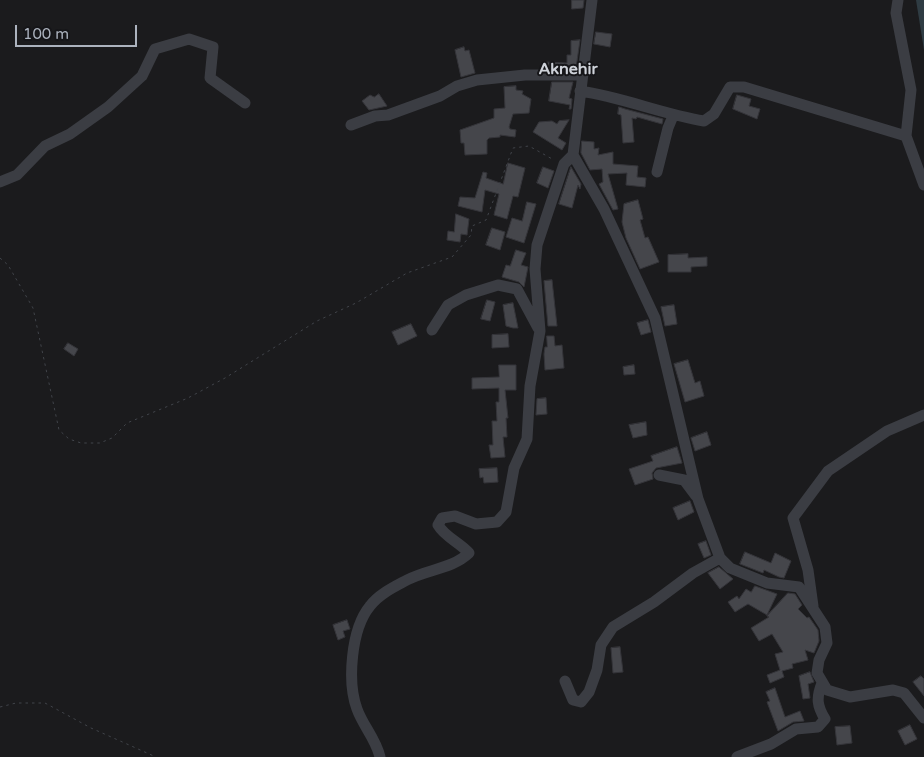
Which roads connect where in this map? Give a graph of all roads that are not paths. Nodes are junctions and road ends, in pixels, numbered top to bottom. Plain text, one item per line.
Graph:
1 (592, 0) edge
2 (898, 0) edge
3 (582, 75) junction
4 (580, 91) junction
5 (245, 104) dead end
6 (673, 116) junction
7 (351, 125) dead end
8 (906, 136) junction
9 (573, 155) junction
10 (657, 172) dead end
11 (0, 182) edge
12 (924, 186) edge
13 (432, 330) dead end
14 (540, 331) junction
15 (924, 415) edge
16 (659, 475) dead end
17 (698, 499) junction
18 (720, 558) junction
19 (816, 612) junction
20 (565, 681) dead end
21 (822, 684) junction
22 (924, 718) edge
23 (380, 757) edge
24 (737, 757) edge

1 - 3 street
2 - 8 street
3 - 4 street
3 - 7 street
4 - 6 street
4 - 9 street
5 - 11 street
6 - 8 street
6 - 10 street
8 - 12 street
9 - 14 street
9 - 17 street
13 - 14 street
14 - 23 street
15 - 19 street
16 - 17 street
17 - 18 street
18 - 19 street
18 - 20 street
19 - 21 street
21 - 22 street
21 - 24 street

